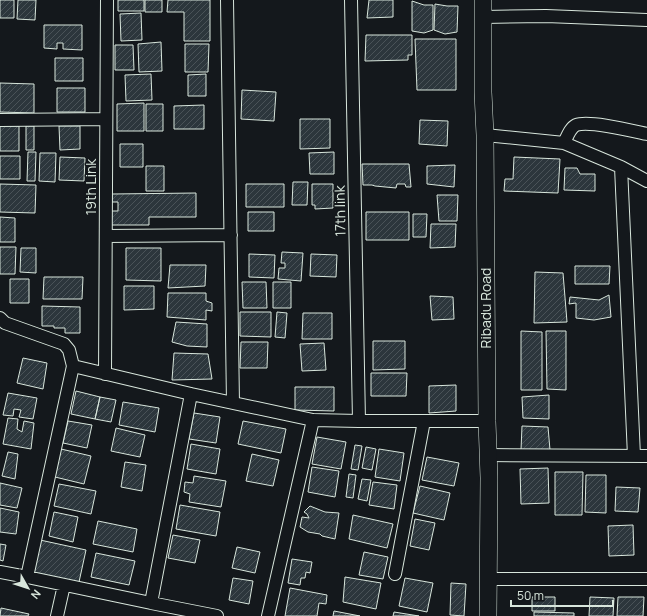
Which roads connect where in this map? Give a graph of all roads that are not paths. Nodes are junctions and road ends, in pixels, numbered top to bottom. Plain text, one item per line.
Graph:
1 (106, 0) edge
2 (227, 0) edge
3 (351, 0) edge
4 (483, 0) edge
5 (484, 17) junction
6 (647, 20) edge
7 (106, 119) junction
8 (0, 120) edge
9 (647, 134) edge
10 (485, 135) junction
11 (564, 143) junction
12 (621, 168) junction
13 (647, 181) edge
14 (231, 235) junction
15 (106, 236) junction
16 (0, 318) edge
17 (73, 366) junction
18 (105, 374) junction
19 (191, 394) junction
20 (233, 403) junction
21 (313, 420) junction
22 (359, 421) junction
23 (424, 421) junction
24 (487, 422) junction
25 (488, 455) junction
26 (634, 456) junction
27 (647, 456) edge
28 (0, 572) edge
29 (395, 574) dead end
30 (27, 577) junction
31 (488, 579) junction
32 (647, 579) edge
33 (64, 584) junction
34 (151, 603) junction
35 (57, 616) edge
36 (217, 616) edge
37 (268, 616) edge
38 (488, 616) edge

1 - 7 street, 19th Link
2 - 14 street
3 - 22 street, 17th link
4 - 5 street, Ribadu Road
5 - 6 street
5 - 10 street, Ribadu Road
7 - 8 street
7 - 15 street, 19th Link
9 - 11 street
10 - 11 street
10 - 24 street, Ribadu Road
11 - 12 street
12 - 13 street
12 - 26 street
14 - 15 street
14 - 20 street
15 - 18 street, 19th Link
16 - 17 street
17 - 18 street
17 - 30 street
18 - 19 street
19 - 20 street
19 - 34 street
20 - 21 street
21 - 22 street
21 - 37 street
22 - 23 street
23 - 24 street
23 - 29 street
24 - 25 street, Ribadu Road
25 - 26 street
25 - 31 street, Ribadu Road
26 - 27 street
28 - 30 street
30 - 33 street
31 - 32 street
31 - 38 street, Ribadu Road
33 - 34 street
33 - 35 street
34 - 36 street

